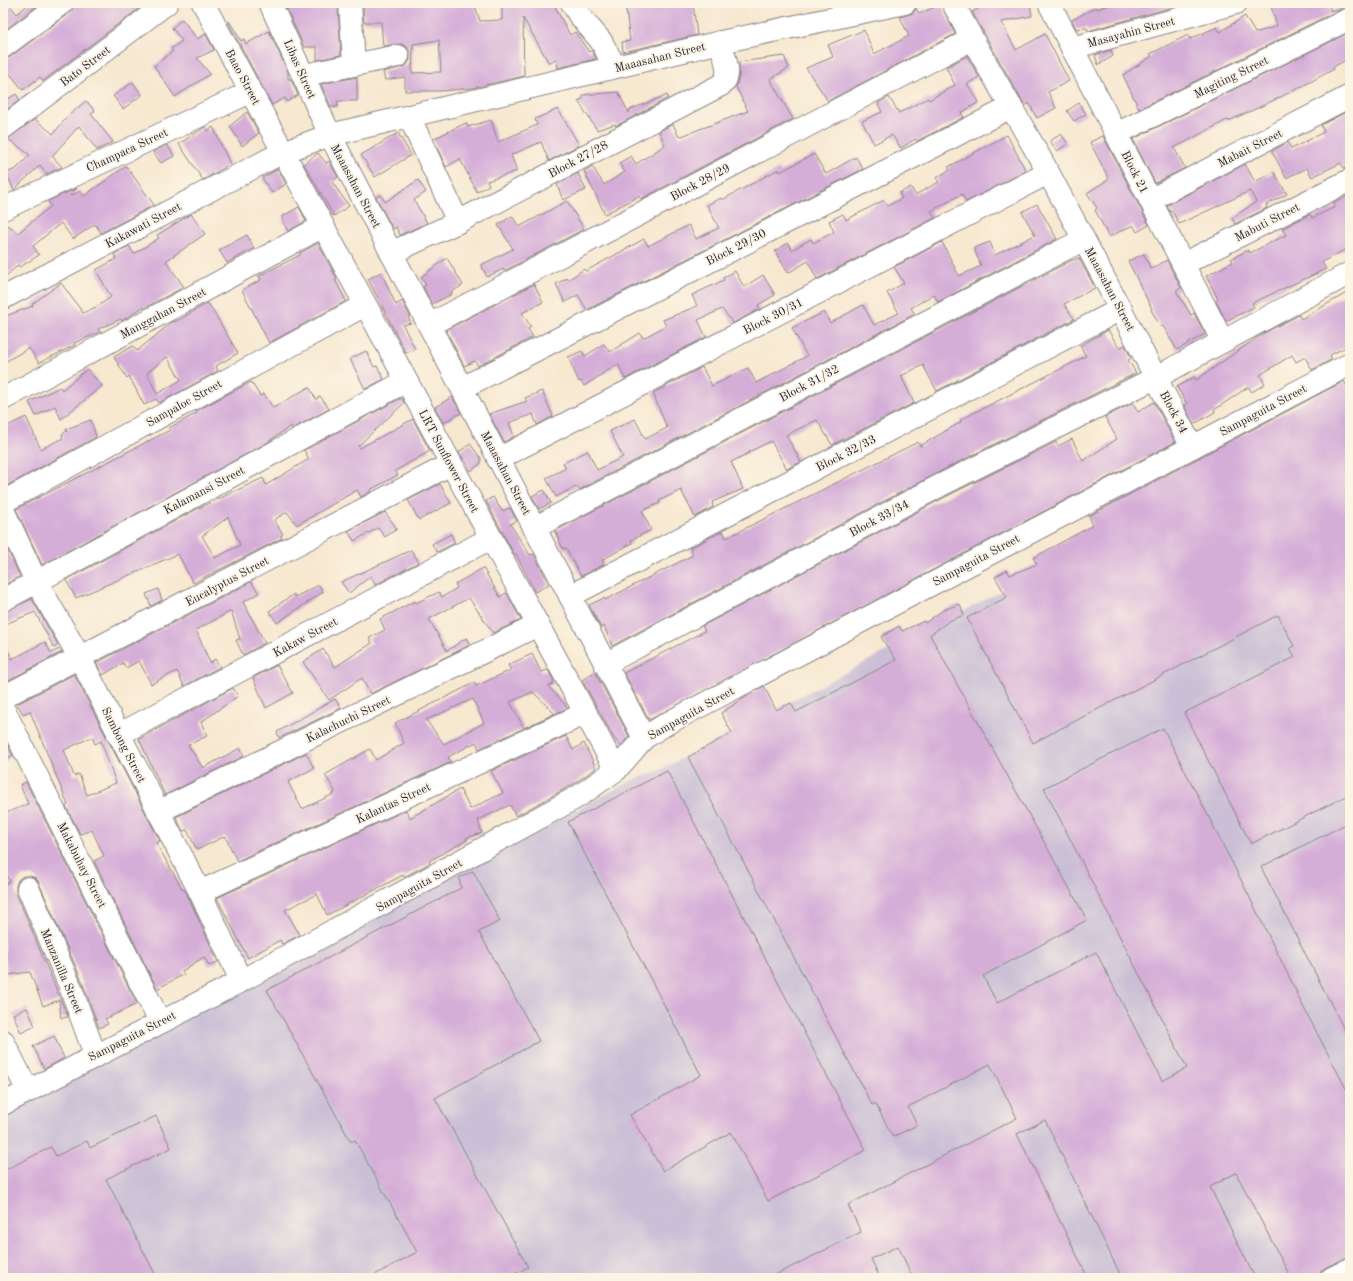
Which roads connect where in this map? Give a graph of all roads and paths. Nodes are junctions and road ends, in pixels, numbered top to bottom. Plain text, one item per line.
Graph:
1 (62, 3) edge
2 (167, 3) edge
3 (203, 3) edge
4 (270, 3) edge
5 (350, 3) edge
6 (572, 3) edge
7 (905, 3) edge
8 (1049, 3) edge
9 (1236, 3) edge
10 (955, 6) edge
11 (1346, 17) edge
12 (972, 39) junction
13 (721, 42) junction
14 (3, 47) edge
15 (1072, 48) junction
16 (398, 56) dead end
17 (354, 65) junction
18 (615, 67) junction
19 (304, 75) junction
20 (250, 92) junction
21 (1350, 96) edge
22 (1011, 107) junction
23 (409, 116) junction
24 (3, 128) edge
25 (1116, 134) junction
26 (330, 135) junction
27 (283, 152) junction
28 (1048, 173) junction
29 (1350, 180) edge
30 (1150, 200) junction
31 (3, 208) edge
32 (458, 222) junction
33 (323, 226) junction
34 (1084, 240) junction
35 (391, 253) junction
36 (1183, 264) junction
37 (1350, 273) edge
38 (3, 298) edge
39 (365, 305) junction
40 (1121, 309) junction
41 (429, 324) junction
42 (1222, 340) junction
43 (1350, 364) edge
44 (1156, 378) junction
45 (406, 381) junction
46 (462, 388) junction
47 (3, 399) edge
48 (1192, 447) junction
49 (498, 459) junction
50 (451, 464) junction
51 (3, 502) edge
52 (3, 510) edge
53 (534, 528) junction
54 (491, 538) junction
55 (36, 581) junction
56 (570, 596) junction
57 (3, 600) edge
58 (538, 625) junction
59 (80, 658) junction
60 (605, 664) junction
61 (3, 697) edge
62 (3, 708) edge
63 (586, 713) junction
64 (118, 734) junction
65 (644, 738) junction
66 (616, 770) junction
67 (158, 812) junction
68 (28, 888) dead end
69 (200, 892) junction
70 (241, 981) junction
71 (160, 1022) junction
72 (3, 1042) edge
73 (95, 1055) junction
74 (28, 1091) junction
75 (3, 1104) edge
76 (1350, 1269) edge
77 (1332, 1278) edge

1 - 14 street
2 - 24 street, Bato Street
3 - 20 street, Baao Street
4 - 19 street, Libas Street
5 - 17 street
6 - 18 street
7 - 13 street, Maaasahan Street
8 - 15 street, Block 21
9 - 15 street, Masayahin Street
10 - 12 street, Maaasahan Street
11 - 25 street, Magiting Street
12 - 22 street, Maaasahan Street
12 - 41 street, Block 28/29
13 - 18 street, Maaasahan Street
13 - 32 street, Block 27/28
15 - 25 street, Block 21
16 - 17 street
17 - 19 street
18 - 23 street, Maaasahan Street
19 - 26 street, Libas Street
20 - 27 street, Baao Street
20 - 31 street, Champaca Street
21 - 30 street, Mabait Street
22 - 28 street, Maaasahan Street
22 - 46 street, Block 29/30
23 - 26 street, Maaasahan Street
23 - 32 street
25 - 30 street, Block 21
26 - 27 street, Kakawati Street
26 - 35 street, Maaasahan Street
27 - 33 street, LRT Sunflower Street
27 - 38 street, Kakawati Street
28 - 34 street, Maaasahan Street
28 - 49 street, Block 30/31
29 - 36 street, Mabuti Street
30 - 36 street, Block 21
32 - 35 street, Block 27/28
33 - 39 street, LRT Sunflower Street
33 - 47 street, Manggahan Street
34 - 40 street, Maaasahan Street
34 - 53 street, Block 31/32
35 - 41 street, Maaasahan Street
36 - 42 street, Block 21
37 - 42 street
39 - 45 street, LRT Sunflower Street
39 - 51 street, Sampaloc Street
40 - 44 street, Maaasahan Street
40 - 56 street, Block 32/33
41 - 46 street, Maaasahan Street
42 - 44 street
43 - 48 street, Sampaguita Street
44 - 48 street, Block 34
44 - 60 street, Block 33/34
45 - 50 street, LRT Sunflower Street
45 - 55 street, Kalamansi Street
46 - 49 street, Maaasahan Street
48 - 65 street, Sampaguita Street
49 - 53 street, Maaasahan Street
50 - 54 street, LRT Sunflower Street
50 - 59 street, Eucalyptus Street
52 - 55 street, Sambong Street
53 - 56 street, Maaasahan Street
54 - 58 street, LRT Sunflower Street
54 - 64 street, Kakaw Street
55 - 57 street, Kalamansi Street
55 - 59 street, Sambong Street
56 - 60 street, Maaasahan Street
58 - 63 street, LRT Sunflower Street
58 - 67 street, Kalachuchi Street
59 - 61 street, Eucalyptus Street
59 - 64 street, Sambong Street
60 - 65 street, Maaasahan Street
62 - 71 street, Makabuhay Street
63 - 66 street, LRT Sunflower Street
63 - 69 street, Kalantas Street
64 - 67 street, Sambong Street
65 - 66 street, Sampaguita Street
66 - 70 street, Sampaguita Street
67 - 69 street, Sambong Street
68 - 73 street, Manzanilla Street
69 - 70 street, Sambong Street
70 - 71 street, Sampaguita Street
71 - 73 street, Sampaguita Street
72 - 74 street
73 - 74 street, Sampaguita Street
74 - 75 street, Sampaguita Street
76 - 77 street

